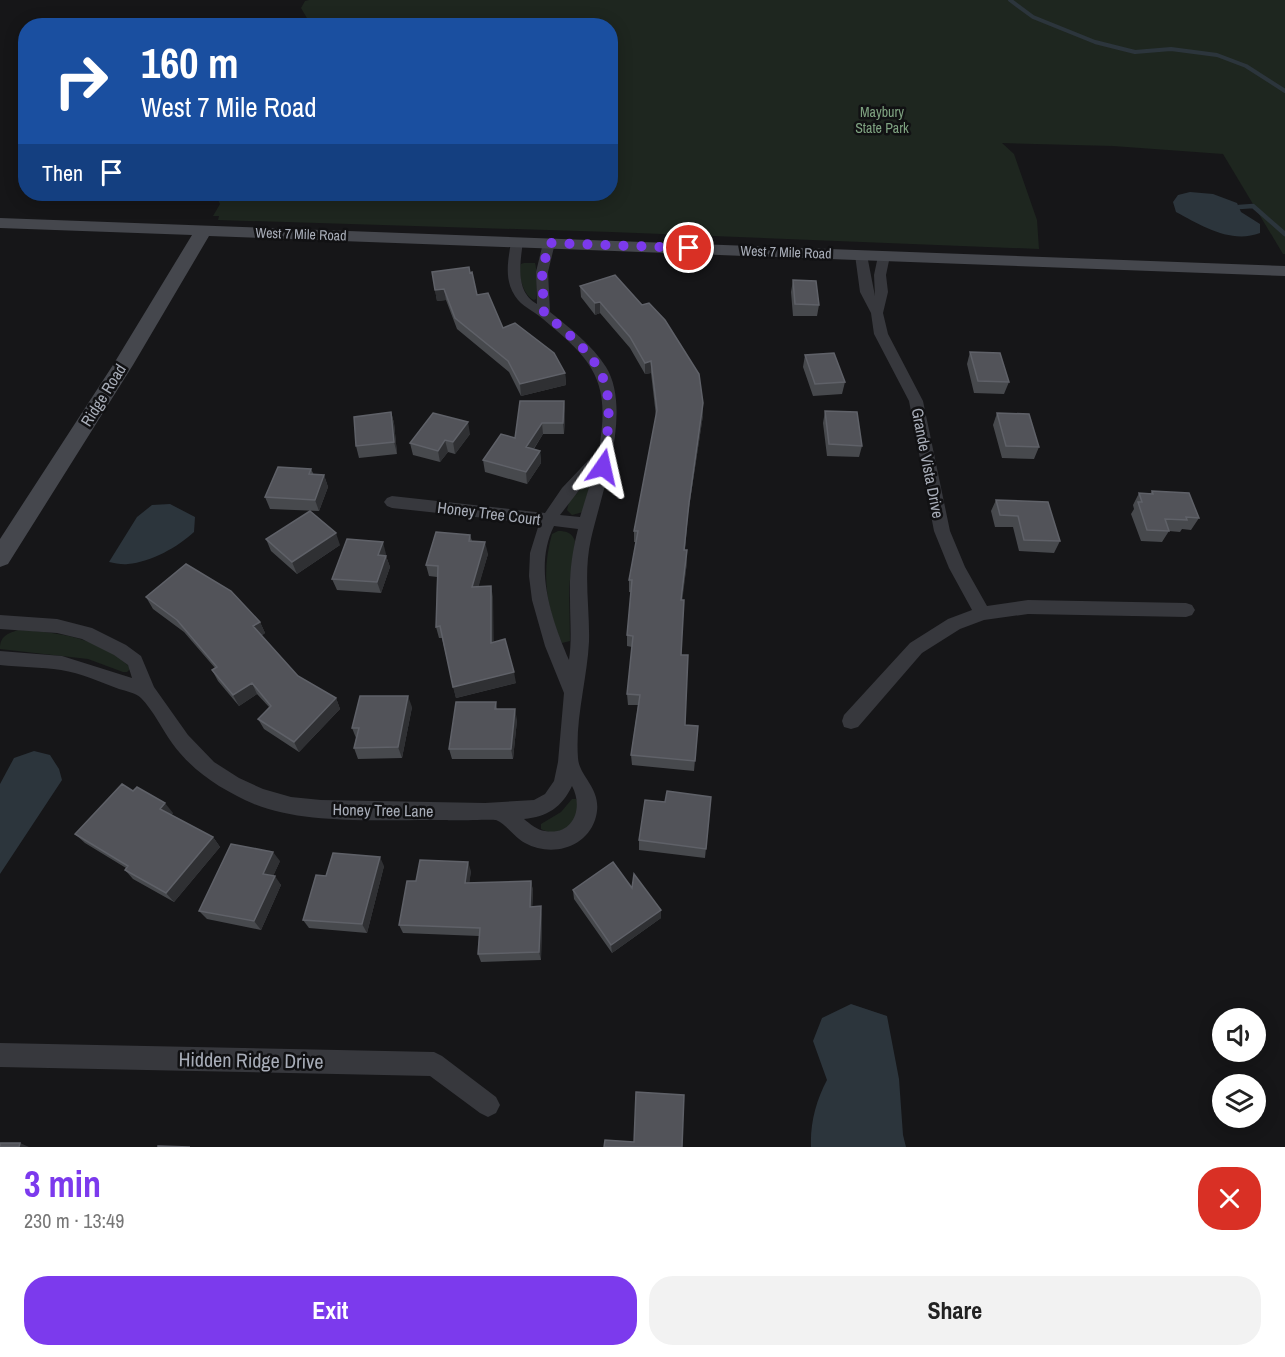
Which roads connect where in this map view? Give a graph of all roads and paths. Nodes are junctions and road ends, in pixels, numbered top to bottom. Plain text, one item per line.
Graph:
1 (0, 223) edge
2 (204, 230) junction
3 (517, 242) junction
4 (549, 243) junction
5 (861, 255) junction
6 (884, 256) junction
7 (1285, 271) edge
8 (544, 313) junction
9 (877, 313) junction
10 (605, 451) junction
11 (392, 502) dead end
12 (550, 520) junction
13 (587, 524) junction
14 (0, 558) edge
15 (1186, 610) dead end
16 (982, 613) junction
17 (0, 622) edge
18 (0, 658) edge
19 (146, 691) junction
20 (573, 692) junction
21 (851, 721) dead end
22 (568, 762) junction
23 (501, 812) junction
24 (0, 1055) edge
25 (488, 1105) dead end

1 - 2 street, West 7 Mile Road
2 - 3 street, West 7 Mile Road
2 - 14 street, Ridge Road
3 - 4 street, West 7 Mile Road
3 - 8 street, Honey Tree Lane
4 - 5 street, West 7 Mile Road
4 - 8 street
5 - 6 street, West 7 Mile Road
5 - 9 street, Grande Vista Drive
6 - 7 street, West 7 Mile Road
6 - 9 street, Grande Vista Drive
8 - 10 street, Honey Tree Lane
9 - 16 street, Grande Vista Drive
10 - 12 street, Honey Tree Lane
10 - 13 street, Honey Tree Lane
11 - 12 street, Honey Tree Court
12 - 13 street, Honey Tree Court
12 - 20 street, Honey Tree Lane
13 - 20 street, Honey Tree Lane
15 - 16 street
16 - 21 street
17 - 19 street, Honey Tree Lane
18 - 19 street
19 - 23 street, Honey Tree Lane
20 - 22 street, Honey Tree Lane
22 - 23 street, Honey Tree Lane
22 - 23 street
24 - 25 street, Hidden Ridge Drive

